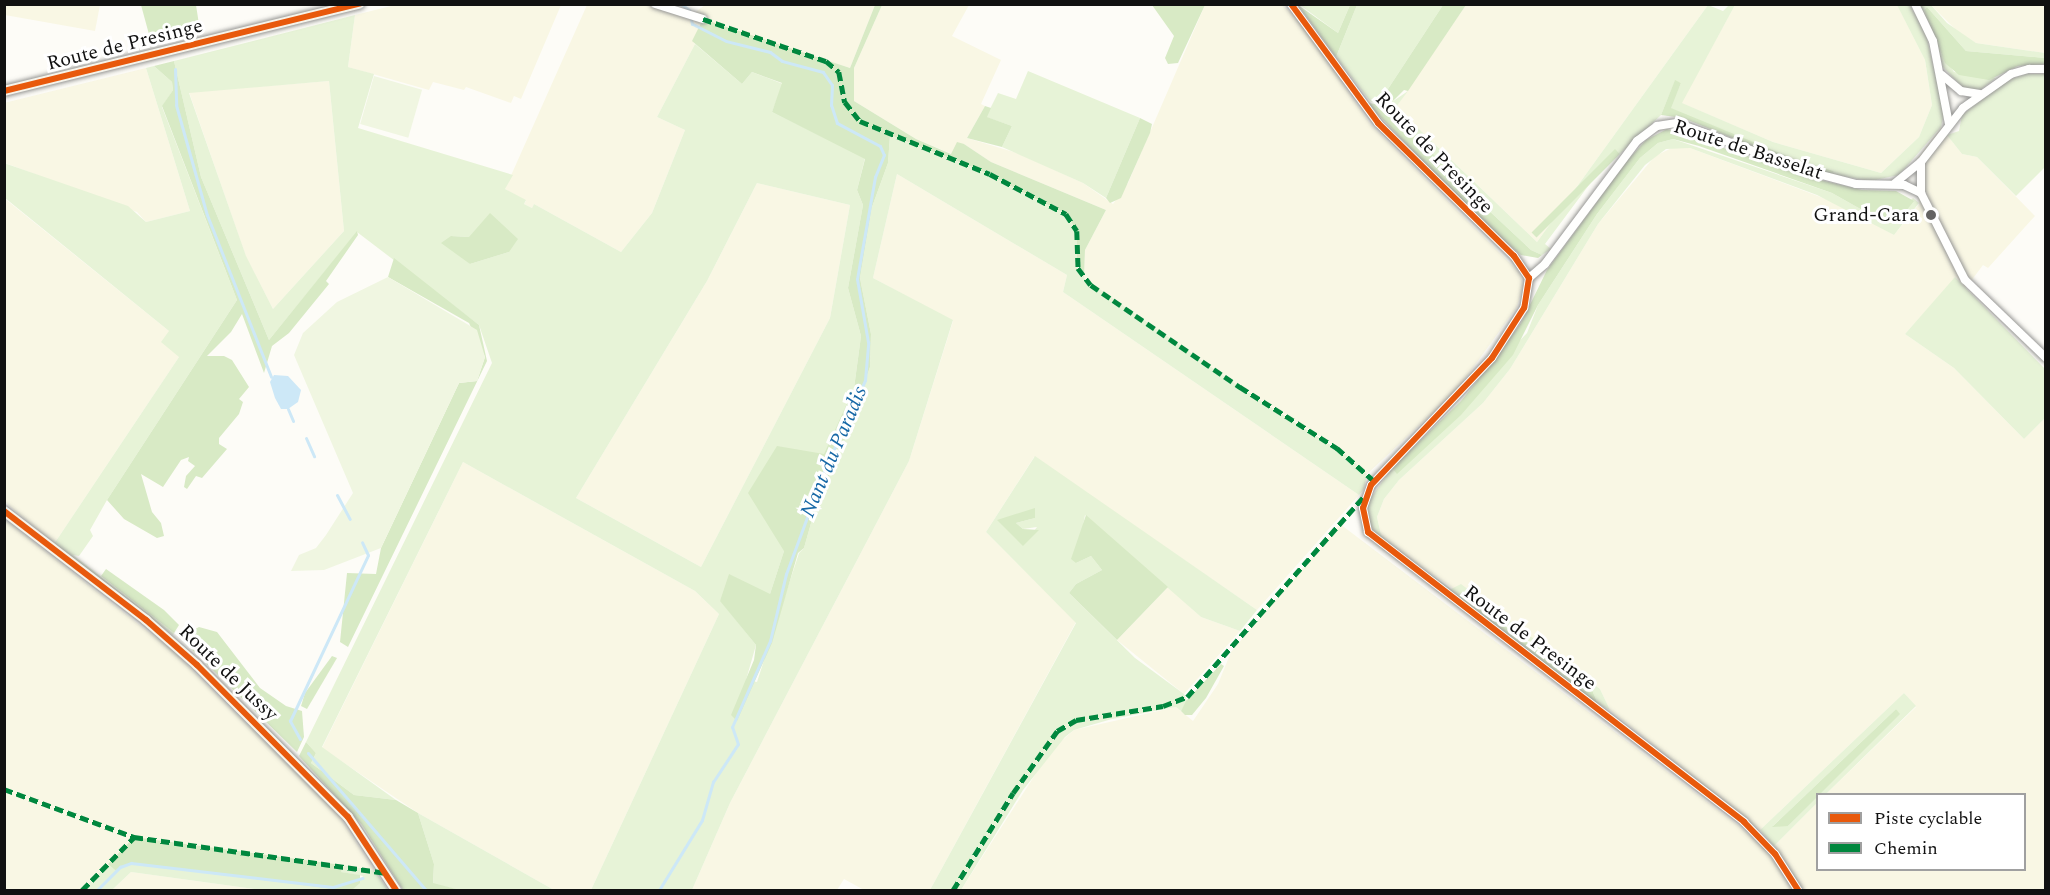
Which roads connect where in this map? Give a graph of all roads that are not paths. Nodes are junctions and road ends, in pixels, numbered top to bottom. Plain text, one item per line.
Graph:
1 (358, 4) edge
2 (655, 4) edge
3 (1291, 4) edge
4 (1915, 4) edge
5 (703, 19) dead end
6 (2046, 69) edge
7 (1942, 74) junction
8 (4, 91) edge
9 (1980, 94) junction
10 (1949, 124) junction
11 (1921, 162) junction
12 (1895, 183) junction
13 (1921, 193) junction
14 (1529, 278) junction
15 (2046, 358) edge
16 (4, 511) edge
17 (396, 891) edge
18 (1798, 891) edge

1 - 8 main road, Route de Presinge
2 - 5 street
3 - 14 street, Route de Presinge
4 - 7 street
6 - 9 street
7 - 9 street
7 - 10 street
9 - 10 street
10 - 11 street
11 - 12 street
11 - 13 street
12 - 13 street, Route de Basselat
12 - 14 street, Route de Basselat
13 - 15 street
14 - 18 street, Route de Presinge
16 - 17 main road, Route de Jussy

